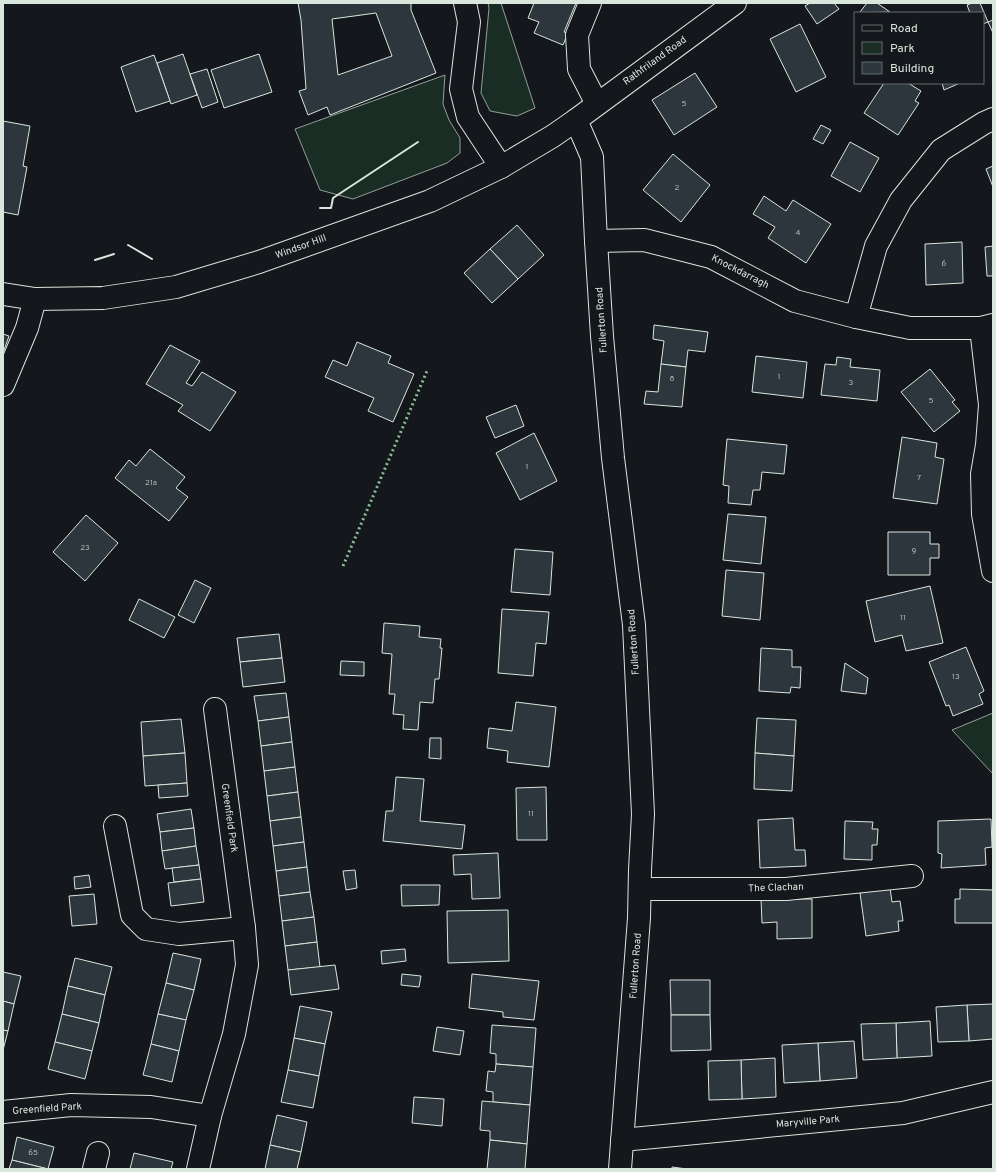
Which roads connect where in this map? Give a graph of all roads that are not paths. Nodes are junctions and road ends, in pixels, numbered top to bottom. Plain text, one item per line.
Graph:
1 (465, 3) edge
2 (590, 3) edge
3 (735, 3) edge
4 (597, 104) junction
5 (993, 119) edge
6 (576, 120) junction
7 (501, 167) junction
8 (596, 241) junction
9 (3, 294) edge
10 (35, 299) junction
11 (856, 317) junction
12 (987, 326) edge
13 (3, 385) edge
14 (993, 572) edge
15 (215, 709) dead end
16 (115, 826) dead end
17 (912, 876) dead end
18 (640, 889) junction
19 (244, 928) junction
20 (993, 1092) edge
21 (3, 1112) edge
22 (210, 1116) junction
23 (622, 1140) junction
24 (198, 1169) edge
25 (620, 1169) edge

1 - 7 street
2 - 4 street
3 - 4 street, Rathfriland Road
4 - 6 street, Rathfriland Road
5 - 11 street
6 - 7 street, Windsor Hill
6 - 8 street, Fullerton Road
7 - 10 street, Windsor Hill
8 - 11 street, Knockdarragh
8 - 18 street, Fullerton Road
9 - 10 street, Windsor Hill
10 - 13 street
11 - 12 street, Knockdarragh
12 - 14 street, Knockdarragh
15 - 19 street, Greenfield Park
16 - 19 street
17 - 18 street, The Clachan
18 - 23 street, Fullerton Road
19 - 22 street, Greenfield Park
20 - 23 street, Maryville Park
21 - 22 street, Greenfield Park
22 - 24 street, Greenfield Park
23 - 25 street, Fullerton Road

